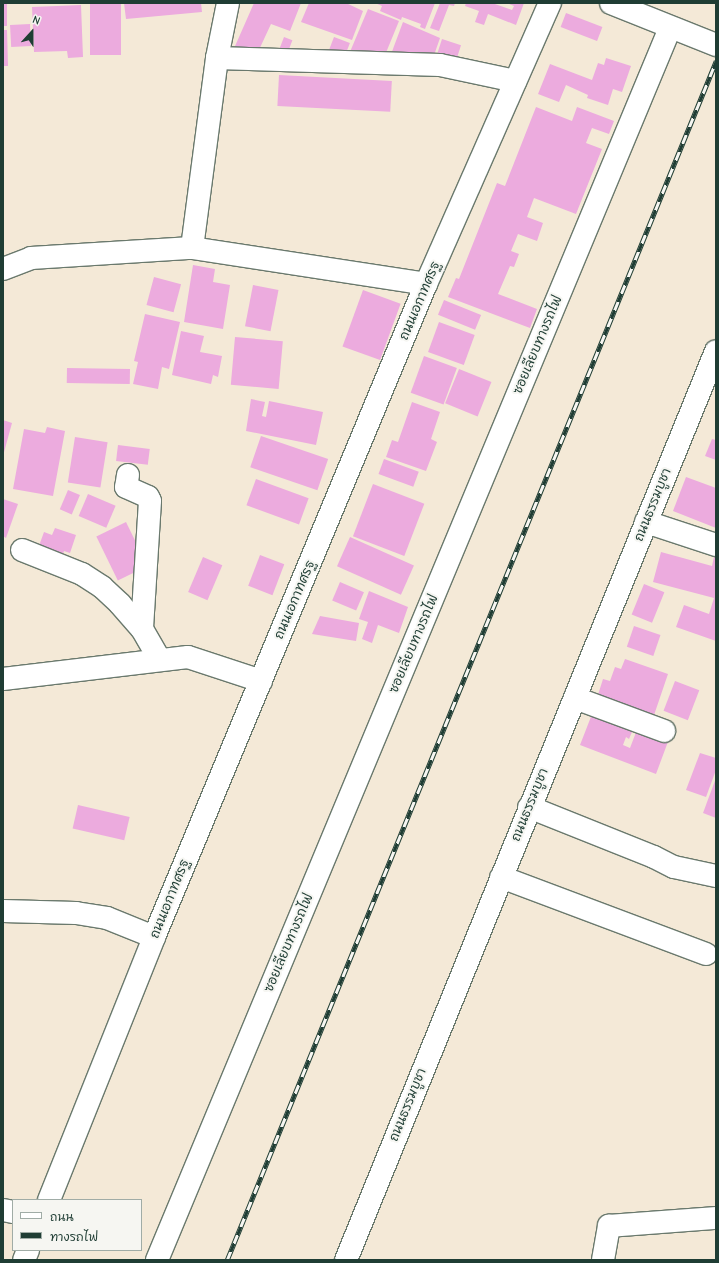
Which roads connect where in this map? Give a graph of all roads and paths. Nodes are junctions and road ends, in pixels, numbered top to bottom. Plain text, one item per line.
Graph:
1 (228, 3) edge
2 (550, 3) edge
3 (611, 3) edge
4 (670, 28) junction
5 (716, 45) edge
6 (217, 58) junction
7 (515, 82) junction
8 (192, 248) junction
9 (3, 269) edge
10 (426, 284) junction
11 (716, 351) edge
12 (128, 475) dead end
13 (646, 522) junction
14 (716, 545) edge
15 (22, 550) dead end
16 (142, 629) junction
17 (159, 659) junction
18 (3, 679) edge
19 (261, 681) junction
20 (575, 698) junction
21 (664, 731) dead end
22 (529, 807) junction
23 (716, 876) edge
24 (501, 877) junction
25 (3, 911) edge
26 (154, 938) junction
27 (706, 954) dead end
28 (48, 1199) edge
29 (716, 1218) edge
30 (157, 1260) edge
31 (346, 1260) edge
32 (603, 1260) edge

1 - 6 street
2 - 7 street, ถนนเอกาทศรฐ
3 - 4 street
4 - 5 street
4 - 30 street, ซอยเลียบทางรถไฟ
6 - 7 street
6 - 8 street
7 - 10 street, ถนนเอกาทศรฐ
8 - 9 street
8 - 10 street
10 - 19 street, ถนนเอกาทศรฐ
11 - 13 street, ถนนธรรมบูชา
12 - 16 street
13 - 14 street
13 - 20 street, ถนนธรรมบูชา
15 - 16 street
16 - 17 street
17 - 18 street
17 - 19 street
19 - 26 street, ถนนเอกาทศรฐ
20 - 21 street
20 - 22 street, ถนนธรรมบูชา
22 - 23 street
22 - 24 street, ถนนธรรมบูชา
24 - 27 street
24 - 31 street, ถนนธรรมบูชา
25 - 26 street
26 - 28 street, ถนนเอกาทศรฐ
29 - 32 street

